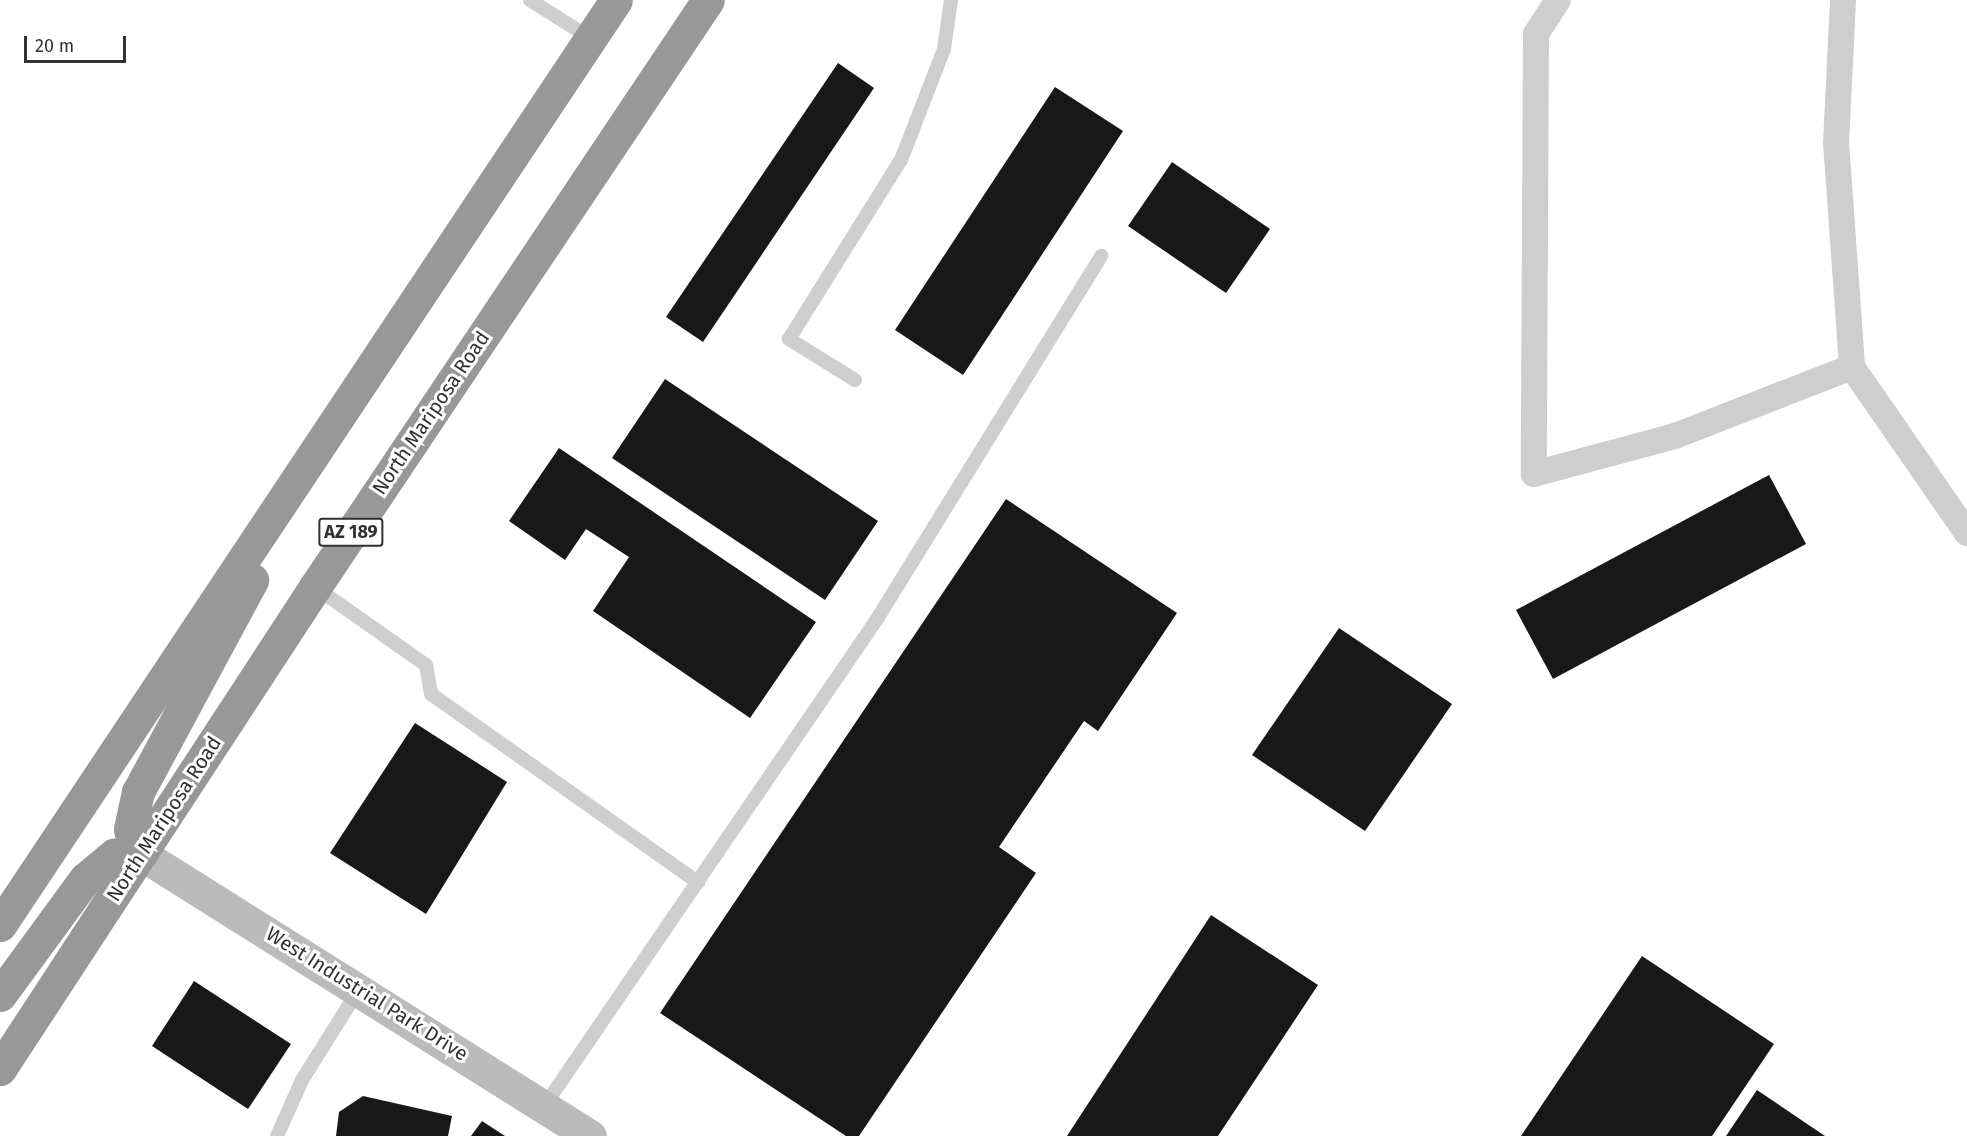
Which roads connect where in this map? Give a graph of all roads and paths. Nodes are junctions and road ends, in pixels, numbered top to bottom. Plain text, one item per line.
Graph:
1 (530, 0) edge
2 (616, 0) edge
3 (708, 0) edge
4 (951, 0) edge
5 (1558, 0) edge
6 (1843, 0) edge
7 (590, 38) junction
8 (1101, 256) dead end
9 (419, 295) junction
10 (1852, 367) junction
11 (855, 380) dead end
12 (1967, 533) edge
13 (315, 587) junction
14 (141, 854) junction
15 (698, 882) junction
16 (0, 925) edge
17 (359, 989) junction
18 (0, 995) edge
19 (0, 1069) edge
20 (545, 1105) junction
21 (277, 1136) edge
22 (590, 1136) edge

1 - 7 lane
2 - 7 highway
3 - 13 highway, North Mariposa Road / AZ 189
4 - 11 lane
5 - 10 street
6 - 10 street
7 - 9 highway
8 - 15 lane
9 - 14 highway
9 - 16 highway
10 - 12 street
13 - 14 highway, North Mariposa Road / AZ 189
13 - 15 lane
14 - 17 street, West Industrial Park Drive
14 - 18 highway
14 - 19 highway, North Mariposa Road / AZ 189
15 - 20 lane
17 - 20 street, West Industrial Park Drive
17 - 21 lane
20 - 22 street, West Industrial Park Drive

